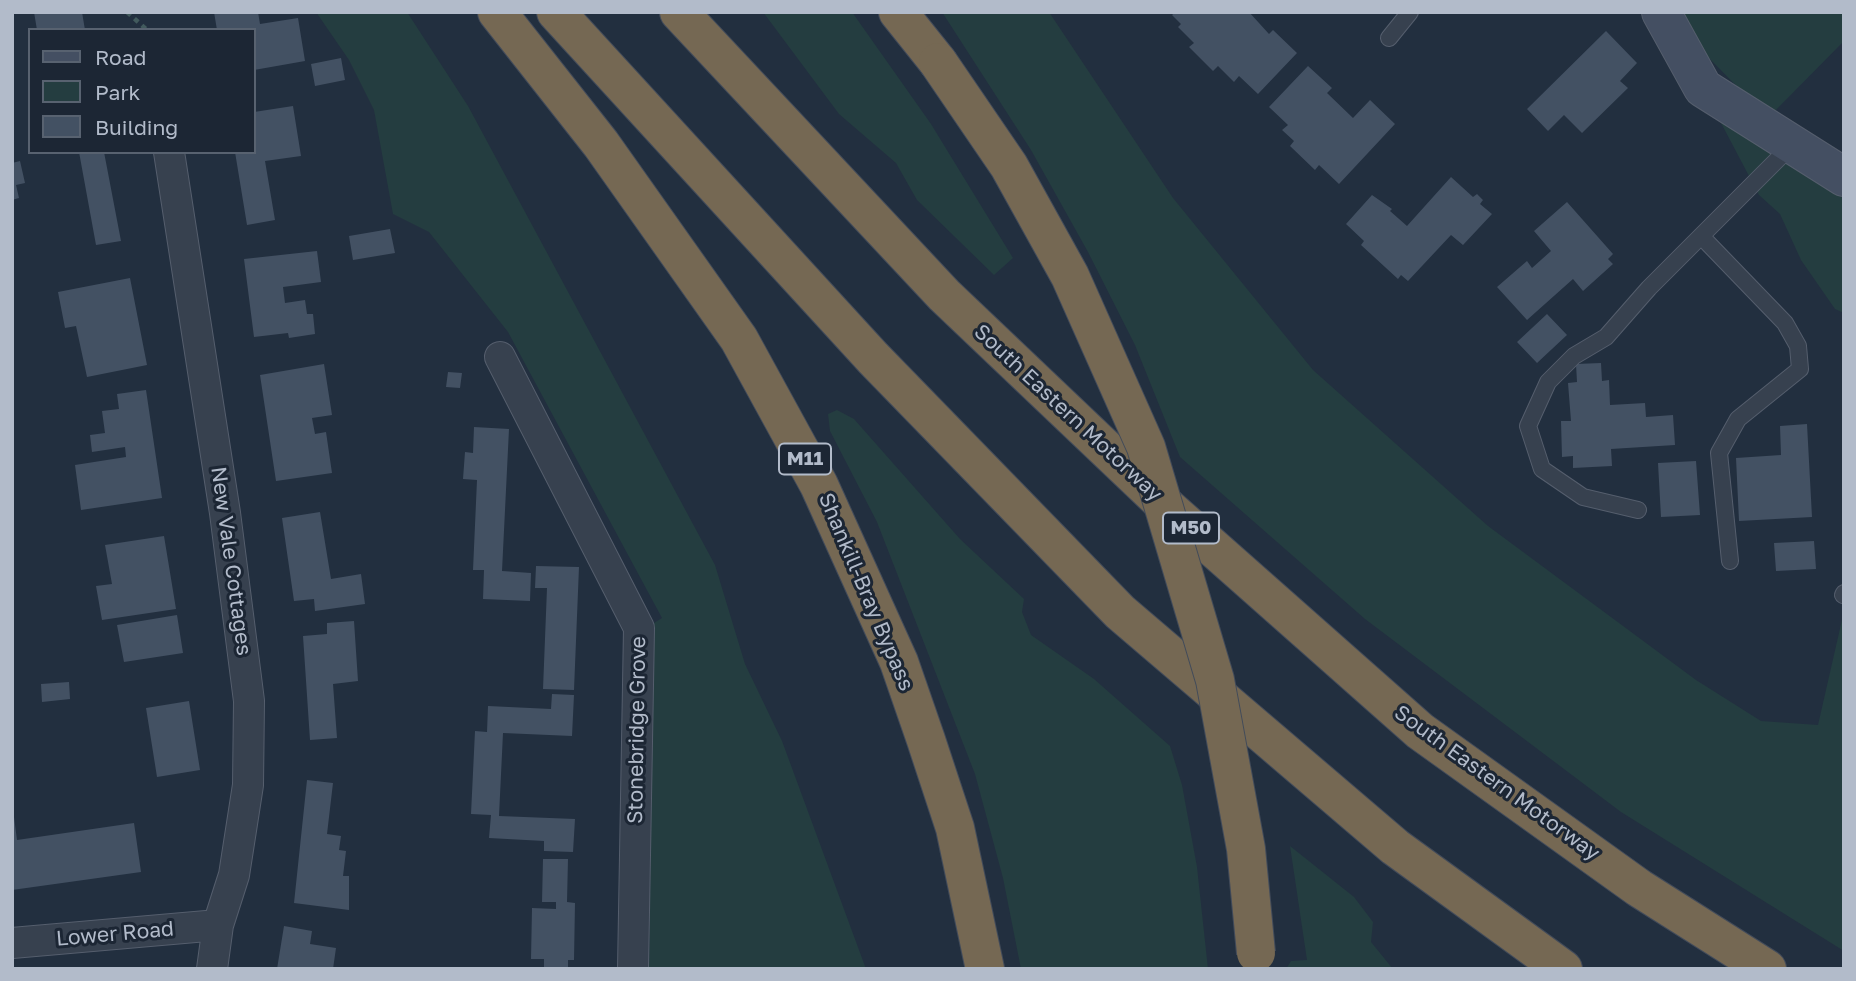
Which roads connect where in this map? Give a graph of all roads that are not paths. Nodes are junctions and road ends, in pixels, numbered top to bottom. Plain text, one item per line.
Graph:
1 (497, 12) edge
2 (556, 12) edge
3 (679, 12) edge
4 (898, 12) edge
5 (1410, 12) edge
6 (1661, 12) edge
7 (1389, 38) dead end
8 (1792, 145) junction
9 (169, 154) edge
10 (1844, 177) edge
11 (1701, 236) junction
12 (500, 357) dead end
13 (1638, 510) dead end
14 (1730, 561) dead end
15 (218, 925) junction
16 (12, 943) edge
17 (1257, 961) edge
18 (212, 969) edge
19 (633, 969) edge
20 (985, 969) edge
21 (1563, 969) edge
22 (1767, 969) edge

1 - 20 highway, Shankill-Bray Bypass / M11
2 - 21 highway
3 - 22 highway, South Eastern Motorway / M50
4 - 17 highway, bridge
5 - 7 lane
6 - 8 street
8 - 10 street
8 - 11 lane
9 - 15 street, New Vale Cottages
11 - 13 lane
11 - 14 lane
12 - 19 street, Stonebridge Grove
15 - 16 street, Lower Road
15 - 18 street, New Vale Cottages

